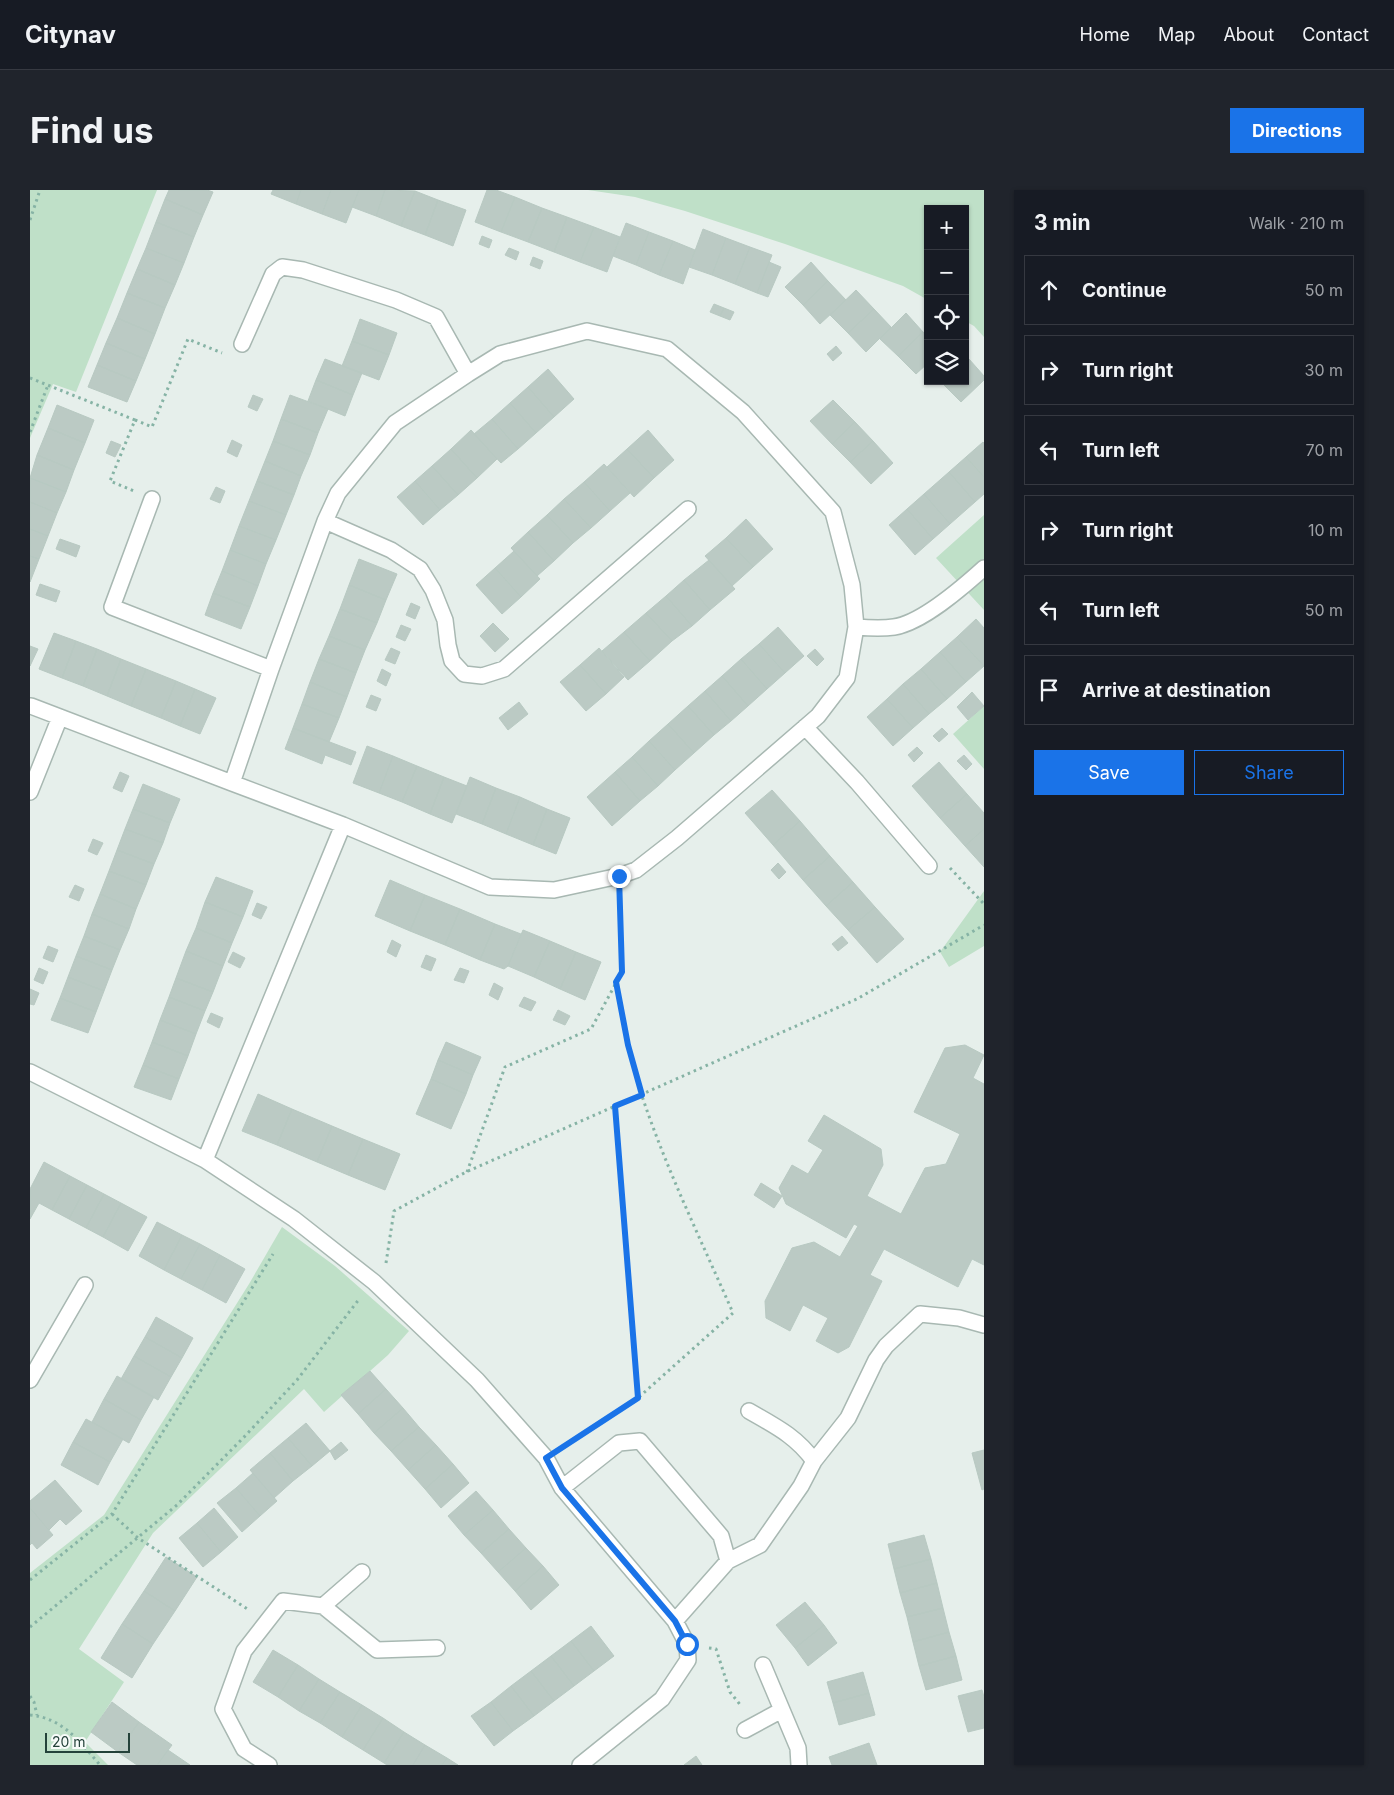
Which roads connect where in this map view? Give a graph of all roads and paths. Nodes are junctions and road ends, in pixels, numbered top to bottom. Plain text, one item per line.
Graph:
1 (40, 190) edge
2 (30, 220) edge
3 (242, 344) joint
4 (468, 374) junction
5 (30, 378) edge
6 (48, 385) junction
7 (135, 420) junction
8 (30, 432) edge
9 (152, 498) joint
10 (688, 510) dead end
11 (325, 521) junction
12 (984, 568) edge
13 (856, 627) junction
14 (270, 669) junction
15 (31, 706) edge
16 (60, 717) junction
17 (805, 727) junction
18 (232, 783) junction
19 (30, 792) edge
20 (343, 825) junction
21 (929, 866) joint
22 (619, 876) junction
23 (984, 904) edge
24 (984, 925) edge
25 (616, 982) junction
26 (30, 1072) edge
27 (642, 1095) junction
28 (615, 1106) junction
29 (205, 1160) junction
30 (466, 1172) junction
31 (273, 1254) dead end
32 (374, 1282) junction
33 (85, 1285) dead end
34 (984, 1325) edge
35 (30, 1380) edge
36 (638, 1398) junction
37 (749, 1411) dead end
38 (546, 1458) junction
39 (814, 1461) junction
40 (562, 1488) junction
41 (112, 1514) junction
42 (138, 1538) junction
43 (728, 1560) junction
44 (362, 1572) dead end
45 (30, 1580) edge
46 (323, 1606) junction
47 (675, 1621) junction
48 (267, 1622) junction
49 (30, 1627) edge
50 (687, 1644) junction
51 (437, 1648) dead end
52 (764, 1665) dead end
53 (30, 1696) edge
54 (782, 1710) junction
55 (30, 1715) edge
56 (38, 1715) junction
57 (745, 1730) dead end
58 (100, 1765) edge
59 (269, 1765) edge
60 (580, 1765) edge
61 (799, 1765) edge

1 - 2 path
3 - 4 street
3 - 7 path
4 - 11 street
4 - 13 street
5 - 6 path
6 - 7 path
6 - 8 path
7 - 9 path
9 - 14 street
10 - 11 street
11 - 14 street
12 - 13 street
13 - 17 street
14 - 18 street
15 - 16 street
16 - 18 street
16 - 19 street
17 - 21 street
17 - 22 street
18 - 20 street
20 - 22 street
20 - 29 street
21 - 23 path
22 - 25 path
24 - 27 path
25 - 27 path
25 - 30 path
26 - 29 street
27 - 28 path
27 - 36 path
28 - 30 path
28 - 36 path
29 - 32 street
30 - 32 path
31 - 41 path
32 - 38 street
32 - 42 path
33 - 35 street
34 - 39 street
36 - 38 path
37 - 39 street
38 - 40 street
39 - 43 street
40 - 43 street
40 - 47 street
41 - 42 path
41 - 45 path
42 - 48 path
42 - 49 path
43 - 47 street
44 - 46 street
46 - 48 street
46 - 51 street
47 - 50 street
48 - 59 street
50 - 54 path
50 - 60 street
52 - 54 street
53 - 56 path
54 - 57 street
54 - 61 street
55 - 56 path
56 - 58 path

